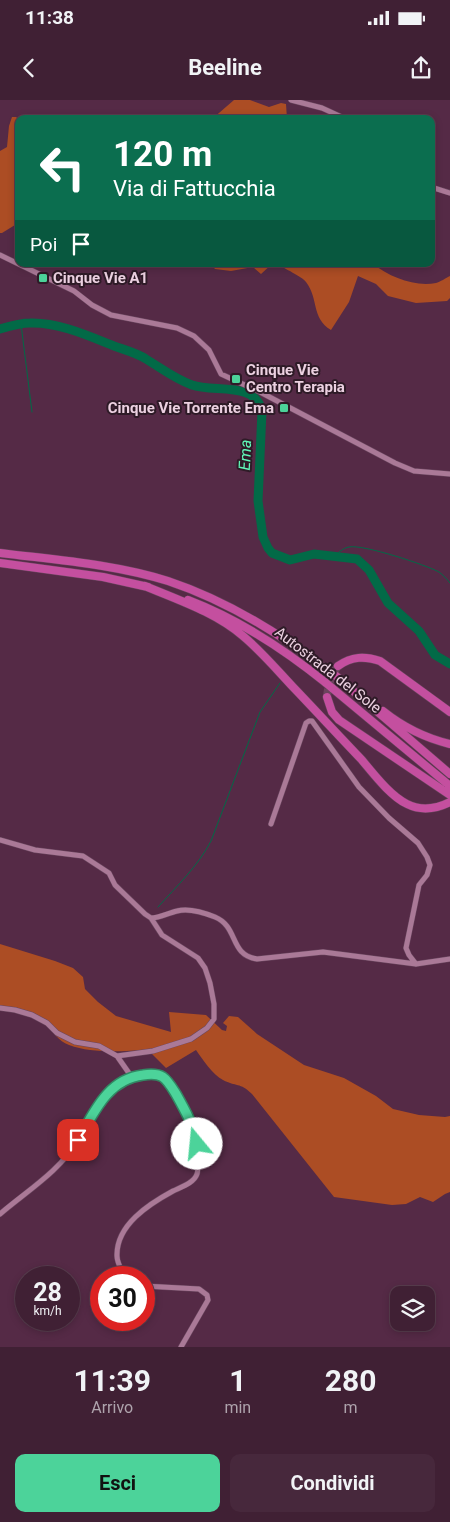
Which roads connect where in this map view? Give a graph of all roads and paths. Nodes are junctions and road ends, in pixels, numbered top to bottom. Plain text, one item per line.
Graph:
1 (291, 100) edge
2 (337, 115) edge
3 (435, 188) edge
4 (450, 193) edge
5 (0, 255) edge
6 (15, 262) edge
7 (25, 267) edge
8 (450, 474) edge
9 (0, 553) edge
10 (0, 563) edge
11 (145, 586) junction
12 (338, 666) tunnel mouth
13 (333, 674) junction
14 (327, 697) tunnel mouth
15 (450, 712) edge
16 (450, 744) edge
17 (450, 774) edge
18 (450, 786) edge
19 (450, 795) edge
20 (450, 802) edge
21 (271, 824) dead end
22 (0, 840) edge
23 (151, 918) junction
24 (450, 958) edge
25 (416, 964) junction
26 (0, 1008) edge
27 (118, 1056) junction
28 (131, 1076) junction
29 (0, 1214) edge
30 (120, 1266) edge
31 (155, 1287) edge
32 (181, 1347) edge

1 - 2 street
3 - 4 street
5 - 6 street
7 - 8 street
9 - 13 highway, Autostrada del Sole
10 - 11 highway, Autostrada del Sole
11 - 18 highway, Autostrada del Sole
11 - 20 highway
12 - 15 highway
13 - 16 highway
13 - 17 highway, Autostrada del Sole
14 - 19 highway
21 - 25 street
22 - 23 street
23 - 25 street
23 - 27 street
24 - 25 street
26 - 27 street
27 - 28 street
28 - 29 street
28 - 30 street
31 - 32 street

